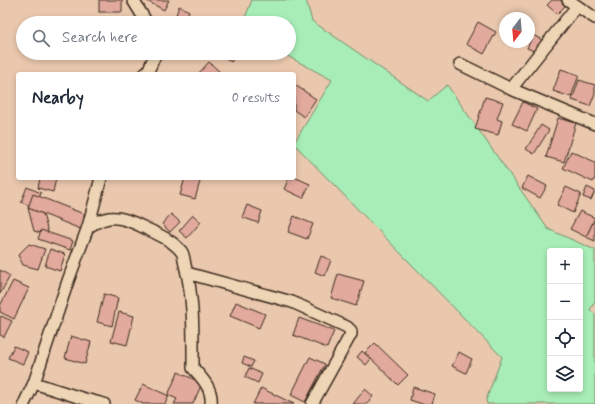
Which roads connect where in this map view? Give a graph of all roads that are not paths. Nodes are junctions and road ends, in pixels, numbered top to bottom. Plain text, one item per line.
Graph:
1 (133, 0) edge
2 (573, 3) edge
3 (143, 16) edge
4 (595, 18) edge
5 (153, 60) edge
6 (460, 64) dead end
7 (147, 72) edge
8 (511, 89) junction
9 (595, 124) edge
10 (100, 180) edge
11 (88, 227) junction
12 (187, 273) junction
13 (34, 382) junction
14 (24, 404) edge
15 (104, 404) edge
16 (211, 404) edge
17 (312, 404) edge

1 - 3 street
2 - 4 street
2 - 8 street
5 - 7 street
6 - 8 street
8 - 9 street
10 - 11 street
11 - 12 street
11 - 13 street
12 - 16 street
12 - 17 street
13 - 14 street
13 - 15 street

